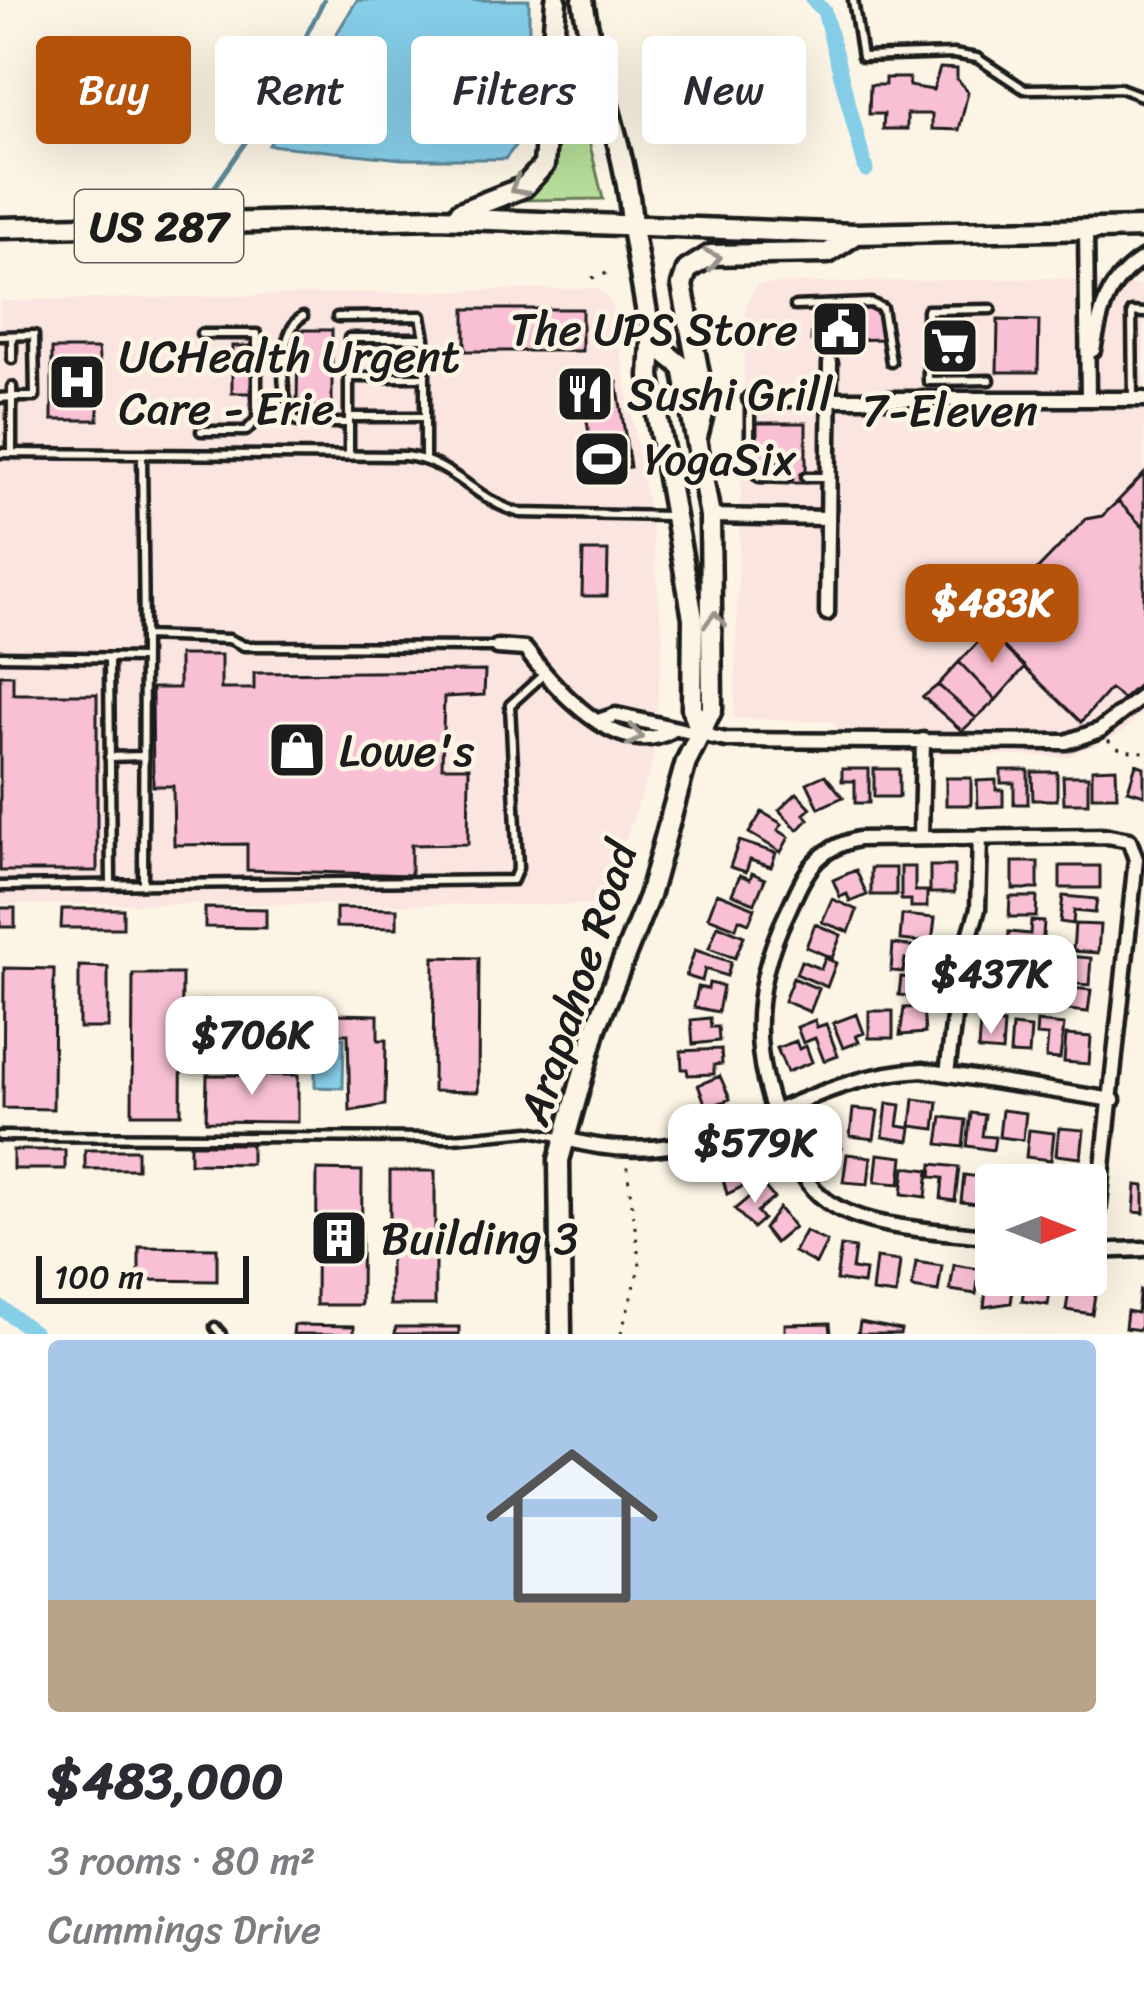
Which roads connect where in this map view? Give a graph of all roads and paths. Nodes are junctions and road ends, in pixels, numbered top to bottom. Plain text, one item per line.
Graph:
1 (556, 0) edge
2 (584, 0) edge
3 (853, 0) edge
4 (1144, 97) edge
5 (437, 218) junction
6 (632, 228) junction
7 (1086, 228) junction
8 (1144, 228) edge
9 (0, 229) edge
10 (855, 234) junction
11 (1144, 258) edge
12 (607, 273) dead end
13 (592, 278) dead end
14 (795, 306) dead end
15 (991, 309) dead end
16 (1144, 313) edge
17 (303, 316) dead end
18 (338, 317) dead end
19 (201, 334) dead end
20 (0, 336) edge
21 (12, 336) junction
22 (425, 338) junction
23 (652, 342) junction
24 (12, 359) dead end
25 (892, 362) dead end
26 (830, 363) dead end
27 (1088, 374) junction
28 (349, 377) junction
29 (425, 377) junction
30 (990, 380) dead end
31 (12, 387) dead end
32 (0, 398) edge
33 (12, 398) junction
34 (829, 398) junction
35 (1088, 398) junction
36 (750, 399) joint
37 (1138, 399) edge
38 (425, 417) junction
39 (349, 420) junction
40 (298, 422) dead end
41 (328, 423) dead end
42 (201, 431) dead end
43 (697, 436) junction
44 (0, 453) edge
45 (12, 453) junction
46 (142, 453) junction
47 (349, 455) junction
48 (425, 458) junction
49 (806, 477) dead end
50 (828, 477) junction
51 (787, 478) dead end
52 (710, 516) junction
53 (673, 517) junction
54 (828, 518) junction
55 (827, 613) dead end
56 (144, 636) junction
57 (497, 647) joint
58 (0, 656) edge
59 (109, 658) junction
60 (143, 658) junction
61 (544, 674) junction
62 (1144, 695) edge
63 (701, 734) junction
64 (1106, 738) dead end
65 (923, 740) junction
66 (1144, 752) edge
67 (143, 756) junction
68 (109, 757) junction
69 (980, 837) junction
70 (921, 838) junction
71 (143, 882) junction
72 (111, 883) junction
73 (0, 886) edge
74 (947, 1074) junction
75 (1113, 1100) junction
76 (774, 1114) junction
77 (0, 1136) edge
78 (566, 1139) junction
79 (626, 1151) junction
80 (1103, 1164) edge
81 (975, 1234) edge
82 (1144, 1249) edge
83 (1107, 1250) edge
84 (561, 1334) edge
85 (621, 1334) edge

1 -> 5 main road
2 - 6 main road, Arapahoe Road
3 - 4 lane
5 - 6 main road, US 287
5 - 9 main road, US 287
6 - 10 main road, US 287
6 - 23 main road, Arapahoe Road
7 - 8 main road, US 287
7 - 10 main road, US 287
7 - 27 street
43 -> 10 main road
11 - 27 street
12 - 13 path
14 - 25 lane
15 - 30 lane
16 - 37 lane
17 - 40 lane
18 - 22 lane
19 - 42 lane
20 - 21 lane
21 - 24 lane
21 - 33 lane
22 - 28 lane
22 - 29 lane
23 - 43 main road, Arapahoe Road
23 - 53 main road, Arapahoe Road
26 - 34 street
27 - 35 street
28 - 29 lane
28 - 39 lane
29 - 38 lane
31 - 33 lane
32 - 33 lane
33 - 45 lane
34 - 35 street
34 - 36 street
34 - 50 street
35 - 37 street
36 - 51 lane
38 - 39 lane
38 - 48 lane
39 - 41 lane
39 - 47 lane
43 - 52 main road, Arapahoe Road
44 - 45 lane
45 - 46 lane
46 - 47 lane
46 - 56 lane
47 - 48 lane
48 - 53 lane
49 - 50 lane
50 - 54 street
52 - 54 street
63 -> 52 main road, Arapahoe Road
53 - 63 main road, Arapahoe Road
54 - 55 street
56 - 57 lane
56 - 60 lane
57 - 61 street
58 - 59 lane
59 - 60 lane
59 - 68 lane
60 - 67 lane
61 - 63 street
61 - 71 lane
62 - 65 street
63 - 65 street
63 - 78 main road, Arapahoe Road
64 - 66 path
65 - 70 street
67 - 68 lane
67 - 71 lane
68 - 72 lane
69 - 70 street
69 - 74 street
69 - 75 street
70 - 76 street
71 - 72 lane
72 - 73 lane
74 - 75 street
74 - 76 street
75 - 80 street
76 - 79 street
76 - 81 street
77 - 78 lane
78 - 79 street
78 - 84 main road, Arapahoe Road
79 - 85 path
82 - 83 street

